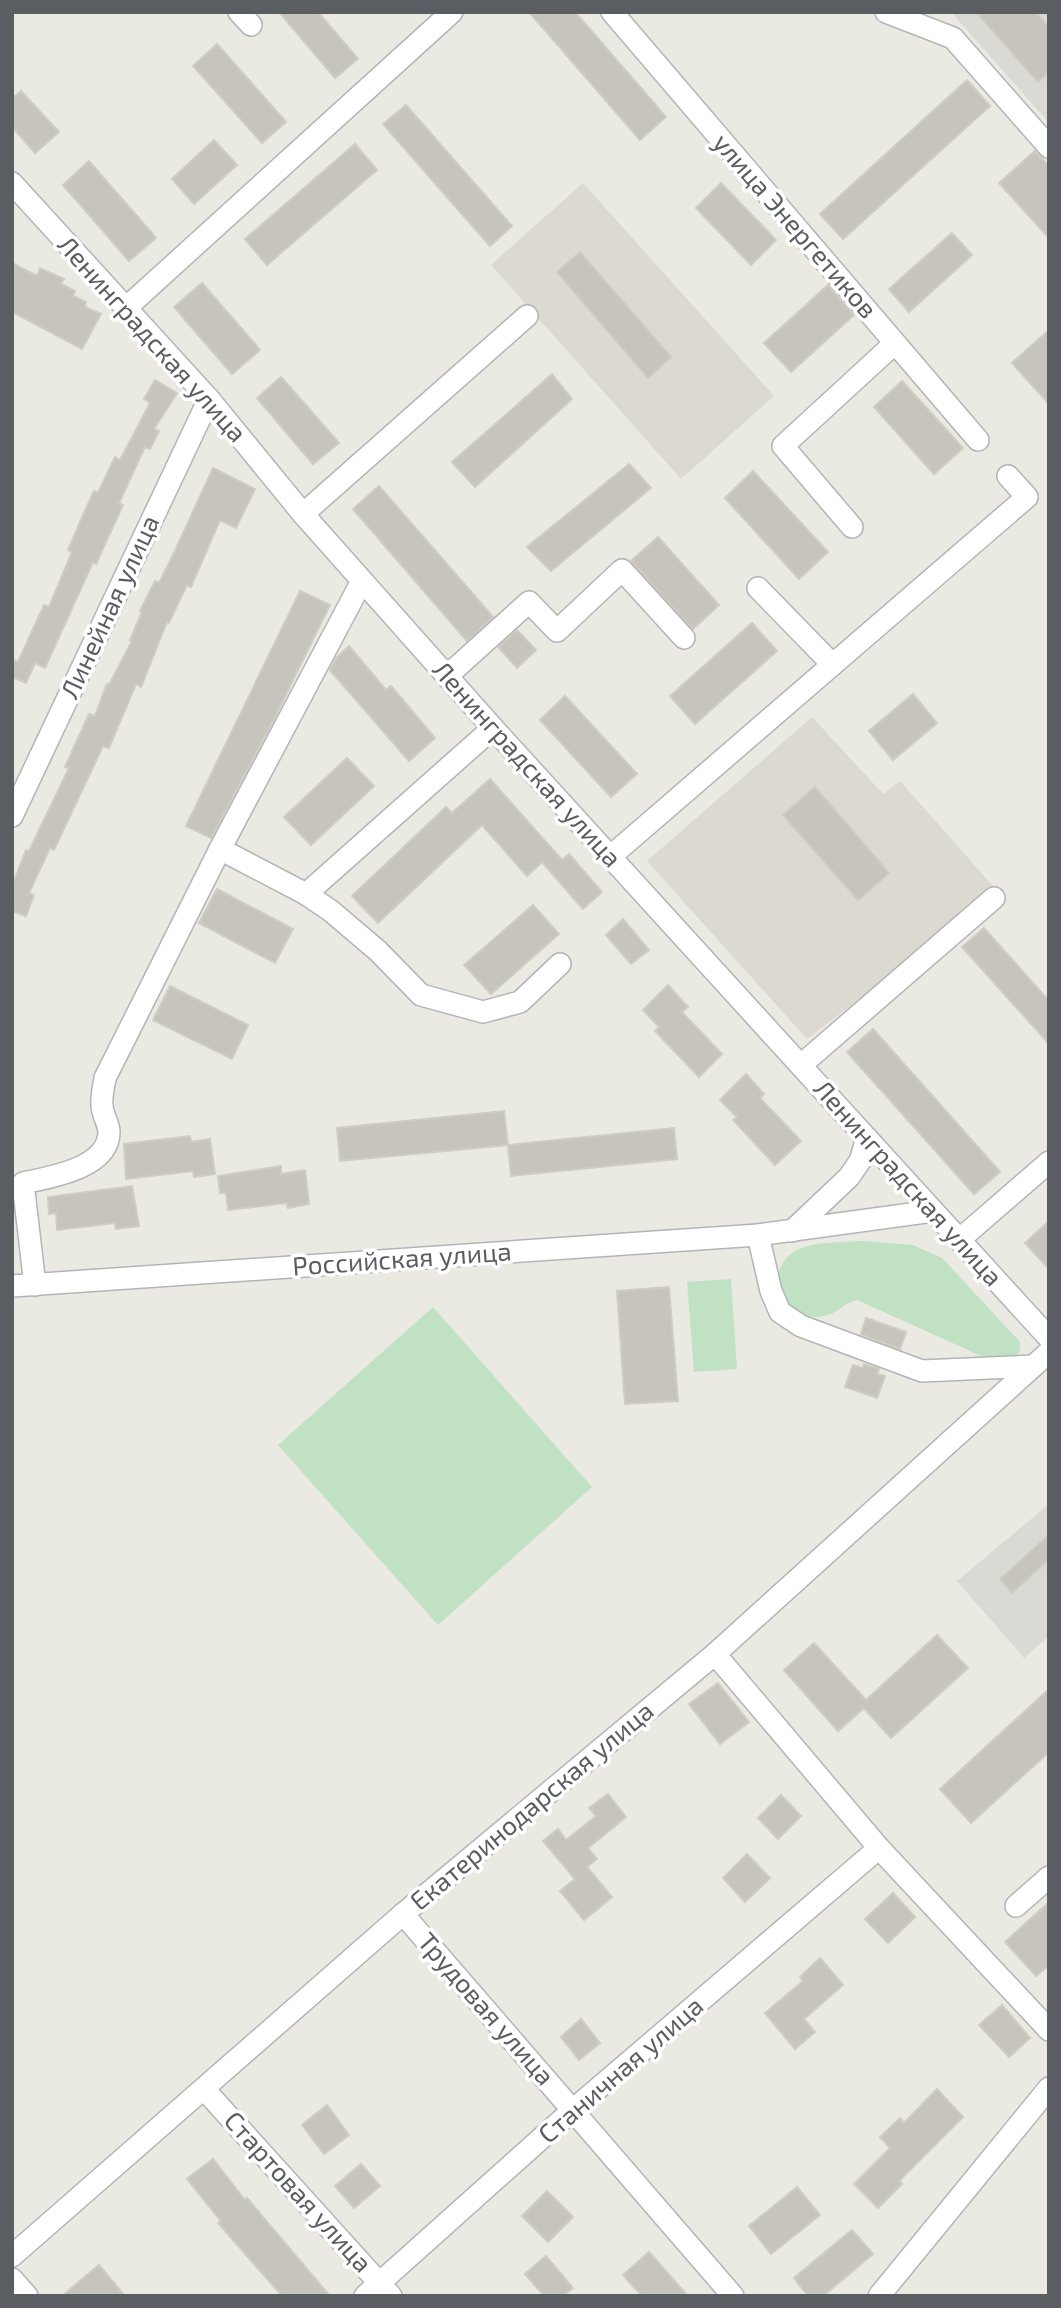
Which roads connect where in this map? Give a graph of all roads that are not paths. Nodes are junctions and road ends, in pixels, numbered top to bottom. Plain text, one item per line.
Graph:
1 (452, 12) edge
2 (612, 12) edge
3 (887, 12) edge
4 (1049, 147) edge
5 (12, 183) edge
6 (126, 308) junction
7 (527, 316) dead end
8 (895, 343) junction
9 (209, 399) junction
10 (978, 440) dead end
11 (1009, 476) dead end
12 (303, 514) junction
13 (852, 527) dead end
14 (362, 581) junction
15 (758, 588) dead end
16 (684, 638) dead end
17 (832, 664) junction
18 (447, 677) junction
19 (493, 729) junction
20 (12, 816) edge
21 (220, 849) junction
22 (611, 856) junction
23 (306, 894) junction
24 (994, 898) dead end
25 (560, 964) dead end
26 (801, 1065) junction
27 (867, 1138) junction
28 (1049, 1162) edge
29 (933, 1211) junction
30 (792, 1231) junction
31 (758, 1235) junction
32 (959, 1240) junction
33 (35, 1285) junction
34 (12, 1286) edge
35 (1049, 1338) edge
36 (1049, 1352) edge
37 (1033, 1366) junction
38 (715, 1654) junction
39 (879, 1848) junction
40 (1049, 1877) edge
41 (1016, 1906) dead end
42 (403, 1914) junction
43 (1049, 2030) edge
44 (1049, 2088) edge
45 (204, 2089) junction
46 (573, 2109) junction
47 (12, 2256) edge
48 (12, 2279) edge
49 (379, 2291) edge
50 (27, 2296) edge
51 (733, 2296) edge
52 (879, 2296) edge

1 - 6 street
2 - 8 street, улица Энергетиков
3 - 4 street
5 - 6 street, Ленинградская улица
6 - 9 street, Ленинградская улица
7 - 12 street
8 - 10 street, улица Энергетиков
8 - 13 street
9 - 12 street, Ленинградская улица
9 - 20 street, Линейная улица
11 - 17 street
12 - 14 street, Ленинградская улица
14 - 18 street, Ленинградская улица
14 - 21 street
15 - 17 street
16 - 18 street
17 - 22 street
18 - 19 street, Ленинградская улица
19 - 22 street, Ленинградская улица
19 - 23 street
21 - 23 street
21 - 33 street
22 - 26 street, Ленинградская улица
23 - 25 street
24 - 26 street
26 - 27 street, Ленинградская улица
27 - 29 street, Ленинградская улица
27 - 30 street
28 - 32 street
29 - 30 street, Российская улица
29 - 32 street, Ленинградская улица
30 - 31 street, Российская улица
31 - 33 street, Российская улица
31 - 37 street
32 - 35 street, Ленинградская улица
33 - 34 street, Российская улица
36 - 37 street, Екатеринодарская улица
37 - 38 street, Екатеринодарская улица
38 - 39 street
38 - 42 street, Екатеринодарская улица
39 - 43 street
39 - 46 street, Станичная улица
40 - 41 street
42 - 45 street, Екатеринодарская улица
42 - 46 street, Трудовая улица
44 - 52 street
45 - 47 street, Екатеринодарская улица
45 - 49 street, Стартовая улица
46 - 49 street, Станичная улица
46 - 51 street, Трудовая улица
48 - 50 street

